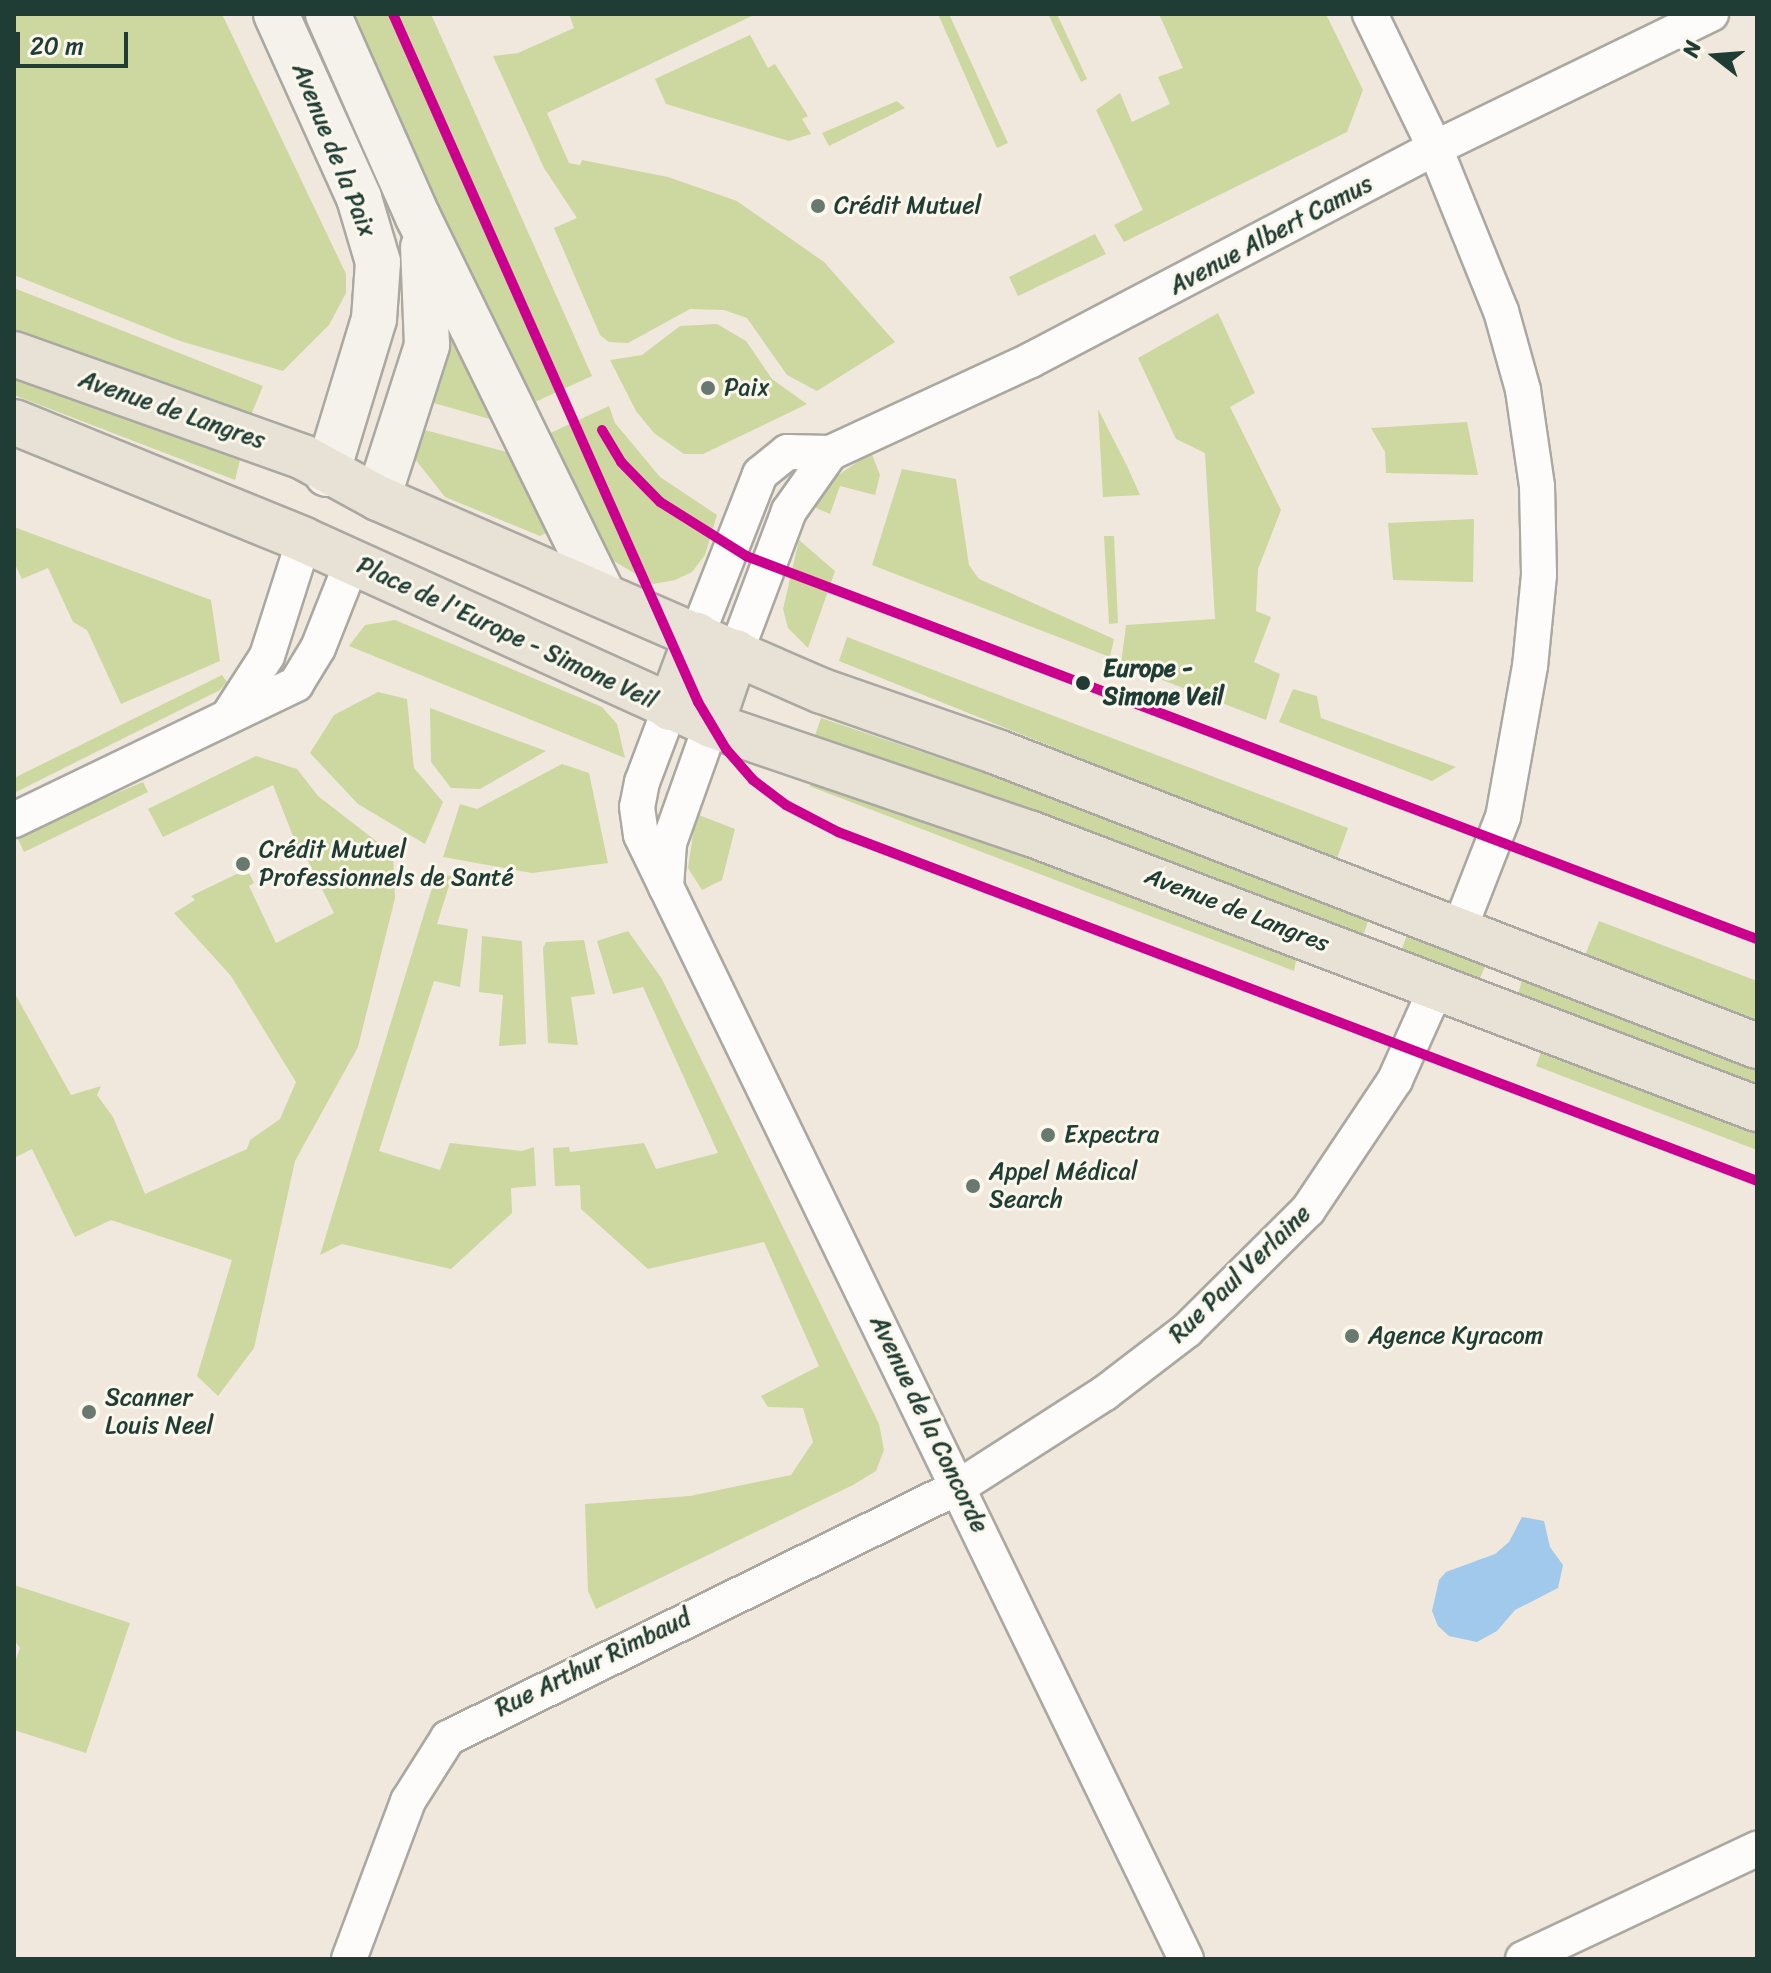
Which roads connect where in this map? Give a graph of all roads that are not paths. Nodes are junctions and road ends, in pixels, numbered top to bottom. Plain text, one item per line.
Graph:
1 (276, 14) edge
2 (328, 14) edge
3 (1370, 14) edge
4 (1711, 14) edge
5 (1435, 148) junction
6 (418, 217) junction
7 (14, 354) edge
8 (14, 422) edge
9 (830, 453) junction
10 (327, 474) junction
11 (378, 498) junction
12 (304, 540) junction
13 (352, 562) junction
14 (602, 592) junction
15 (697, 635) junction
16 (736, 652) junction
17 (670, 708) junction
18 (229, 715) junction
19 (711, 725) junction
20 (14, 820) edge
21 (666, 891) junction
22 (1459, 930) junction
23 (1437, 986) junction
24 (1757, 1046) edge
25 (1757, 1109) edge
26 (960, 1486) junction
27 (1757, 1849) edge
28 (349, 1959) edge
29 (1186, 1959) edge
30 (1523, 1959) edge

1 - 10 street, Avenue de la Paix
2 - 6 street, Avenue de la Paix
3 - 5 street
4 - 5 street, Avenue Albert Camus
5 - 9 street, Avenue Albert Camus
5 - 22 street
6 - 11 street, Avenue de la Paix
6 - 14 street, Avenue de la Paix
7 - 10 main road, Avenue de Langres
8 - 12 main road
9 - 15 street, Avenue Albert Camus
9 - 16 street, Avenue Albert Camus
10 - 11 main road
10 - 12 main road
11 - 13 main road
11 - 14 main road
12 - 13 main road, Place de l'Europe - Simone Veil
12 - 18 street
13 - 17 main road, Place de l'Europe - Simone Veil
13 - 18 street
14 - 15 main road
15 - 16 main road
15 - 17 main road
16 - 19 main road
16 - 22 main road
17 - 19 main road, Place de l'Europe - Simone Veil
17 - 21 street, Avenue de la Concorde
18 - 20 street
19 - 21 street, Avenue de la Concorde
19 - 23 main road, Avenue de Langres
21 - 26 street, Avenue de la Concorde
22 - 24 main road
23 - 25 main road, Avenue de Langres
23 - 26 street, Rue Paul Verlaine
26 - 28 street, Rue Arthur Rimbaud
26 - 29 street, Avenue de la Concorde
27 - 30 street

